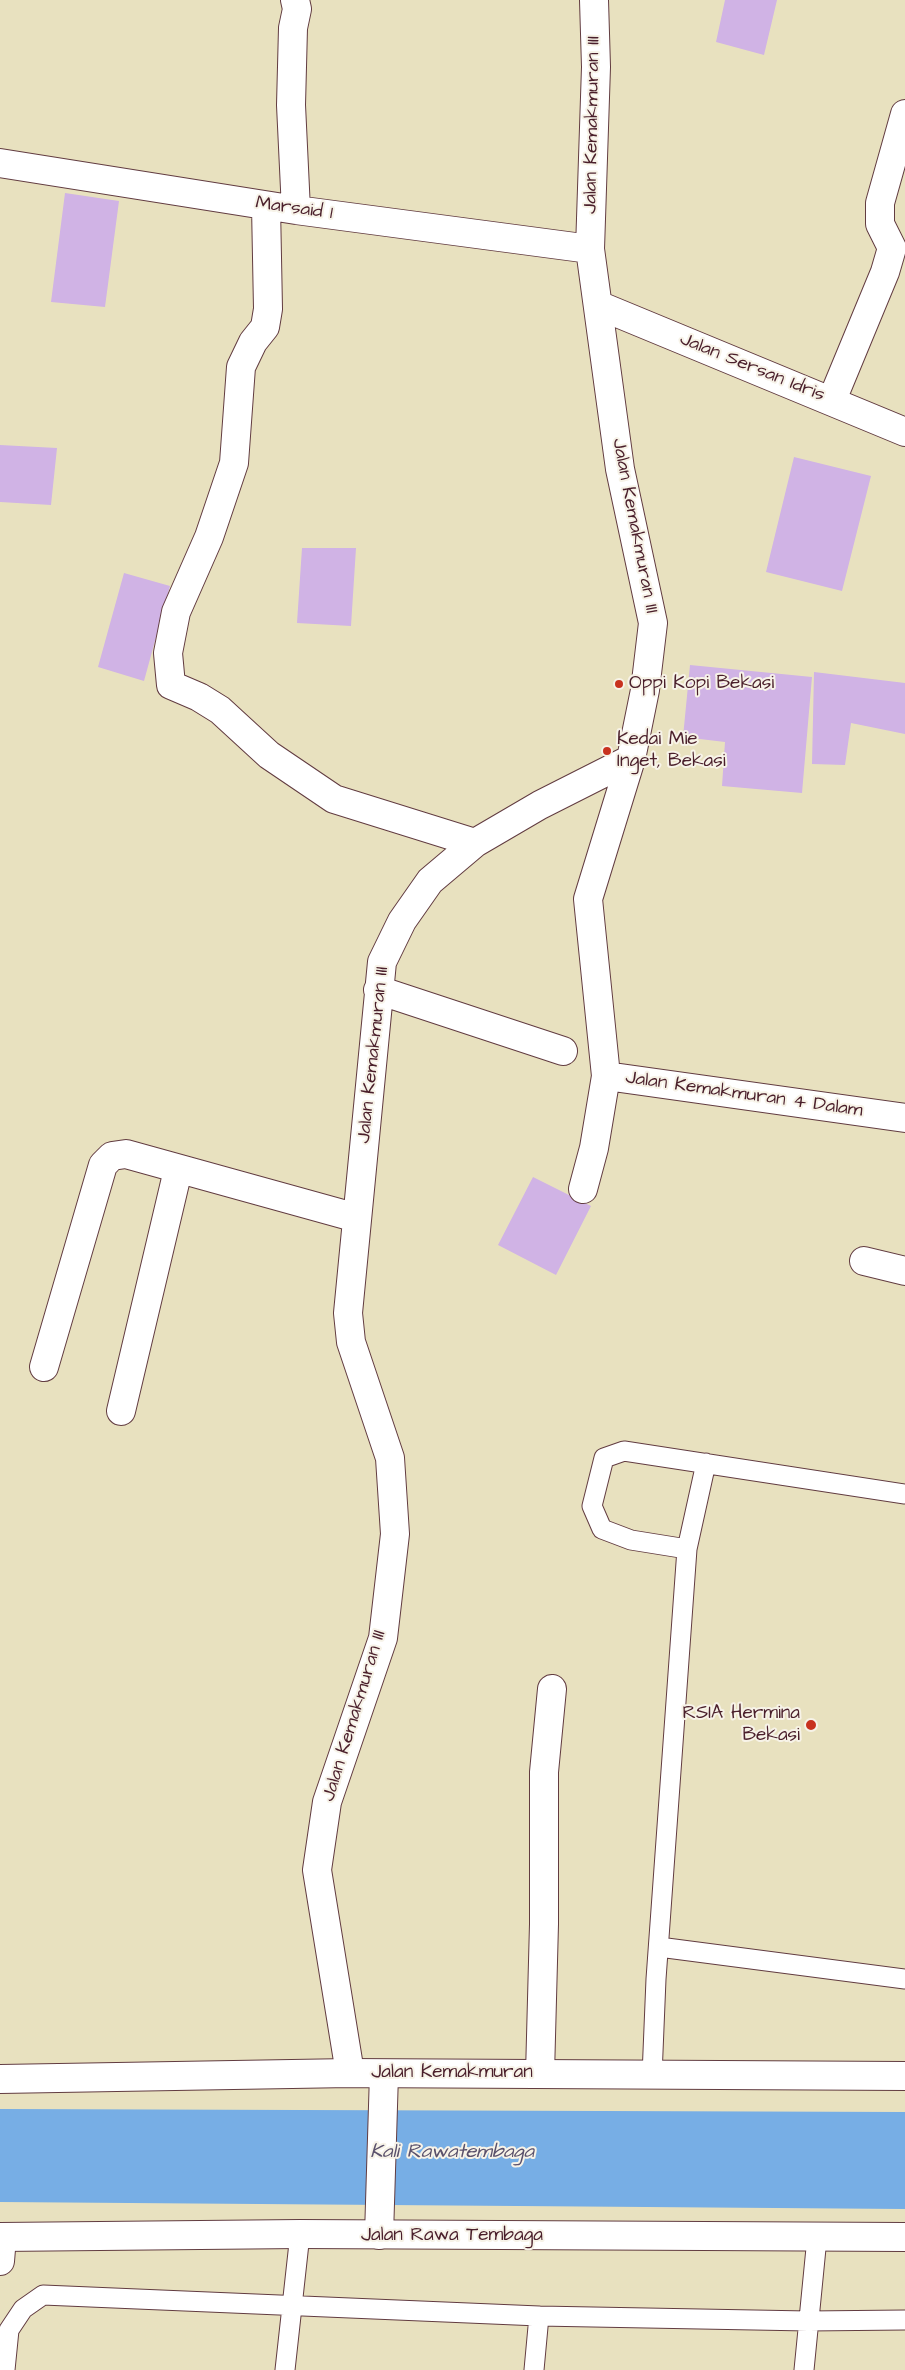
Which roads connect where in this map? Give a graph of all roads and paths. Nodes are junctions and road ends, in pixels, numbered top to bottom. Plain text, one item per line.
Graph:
1 (295, 0) edge
2 (594, 0) edge
3 (905, 114) edge
4 (0, 163) edge
5 (266, 206) junction
6 (296, 210) junction
7 (590, 249) junction
8 (895, 276) edge
9 (598, 305) junction
10 (832, 400) junction
11 (905, 432) edge
12 (631, 759) junction
13 (476, 843) junction
14 (378, 990) junction
15 (563, 1051) dead end
16 (606, 1076) junction
17 (905, 1118) edge
18 (178, 1170) junction
19 (583, 1189) dead end
20 (357, 1218) junction
21 (864, 1261) dead end
22 (905, 1271) edge
23 (44, 1367) dead end
24 (121, 1411) dead end
25 (706, 1463) junction
26 (905, 1494) edge
27 (687, 1549) junction
28 (552, 1689) dead end
29 (659, 1948) junction
30 (905, 1979) edge
31 (350, 2073) junction
32 (540, 2074) junction
33 (652, 2076) junction
34 (905, 2076) edge
35 (0, 2079) edge
36 (384, 2084) junction
37 (380, 2222) junction
38 (300, 2234) junction
39 (905, 2237) edge
40 (817, 2238) junction
41 (1, 2245) edge
42 (292, 2305) junction
43 (539, 2316) junction
44 (905, 2320) edge
45 (808, 2321) junction
46 (5, 2370) edge
47 (285, 2370) edge
48 (534, 2370) edge
49 (804, 2370) edge

1 - 6 street
2 - 7 street, Jalan Kemakmuran III
3 - 8 street
4 - 5 street, Marsaid 1
5 - 6 street, Marsaid 1
5 - 13 street
6 - 7 street, Marsaid 1
7 - 9 street, Jalan Kemakmuran III
8 - 10 street
9 - 10 street, Jalan Sersan Idris
9 - 12 street, Jalan Kemakmuran III
10 - 11 street, Jalan Sersan Idris
12 - 13 street, Jalan Kemakmuran III
12 - 16 street, Jalan Kemakmuran 4 Dalam
13 - 14 street, Jalan Kemakmuran III
14 - 15 street
14 - 20 street, Jalan Kemakmuran III
16 - 17 street, Jalan Kemakmuran 4 Dalam
16 - 19 street
18 - 20 street
18 - 23 street
18 - 24 street
20 - 31 street, Jalan Kemakmuran III
21 - 22 street
25 - 26 lane
25 - 27 lane
25 - 27 lane
27 - 29 lane
28 - 32 street
29 - 30 lane
29 - 33 lane
31 - 35 street, Jalan Kemakmuran
31 - 36 street, Jalan Kemakmuran
32 - 33 street, Jalan Kemakmuran
32 - 36 street, Jalan Kemakmuran
33 - 34 street, Jalan Kemakmuran
36 - 37 street
37 - 38 street, Jalan Rawa Tembaga
37 - 40 street, Jalan Rawa Tembaga
38 - 41 street, Jalan Rawa Tembaga
38 - 42 lane
39 - 40 street, Jalan Rawa Tembaga
40 - 45 lane
42 - 43 lane
42 - 46 lane
42 - 47 lane
43 - 45 lane
43 - 48 lane
44 - 45 lane
45 - 49 lane

